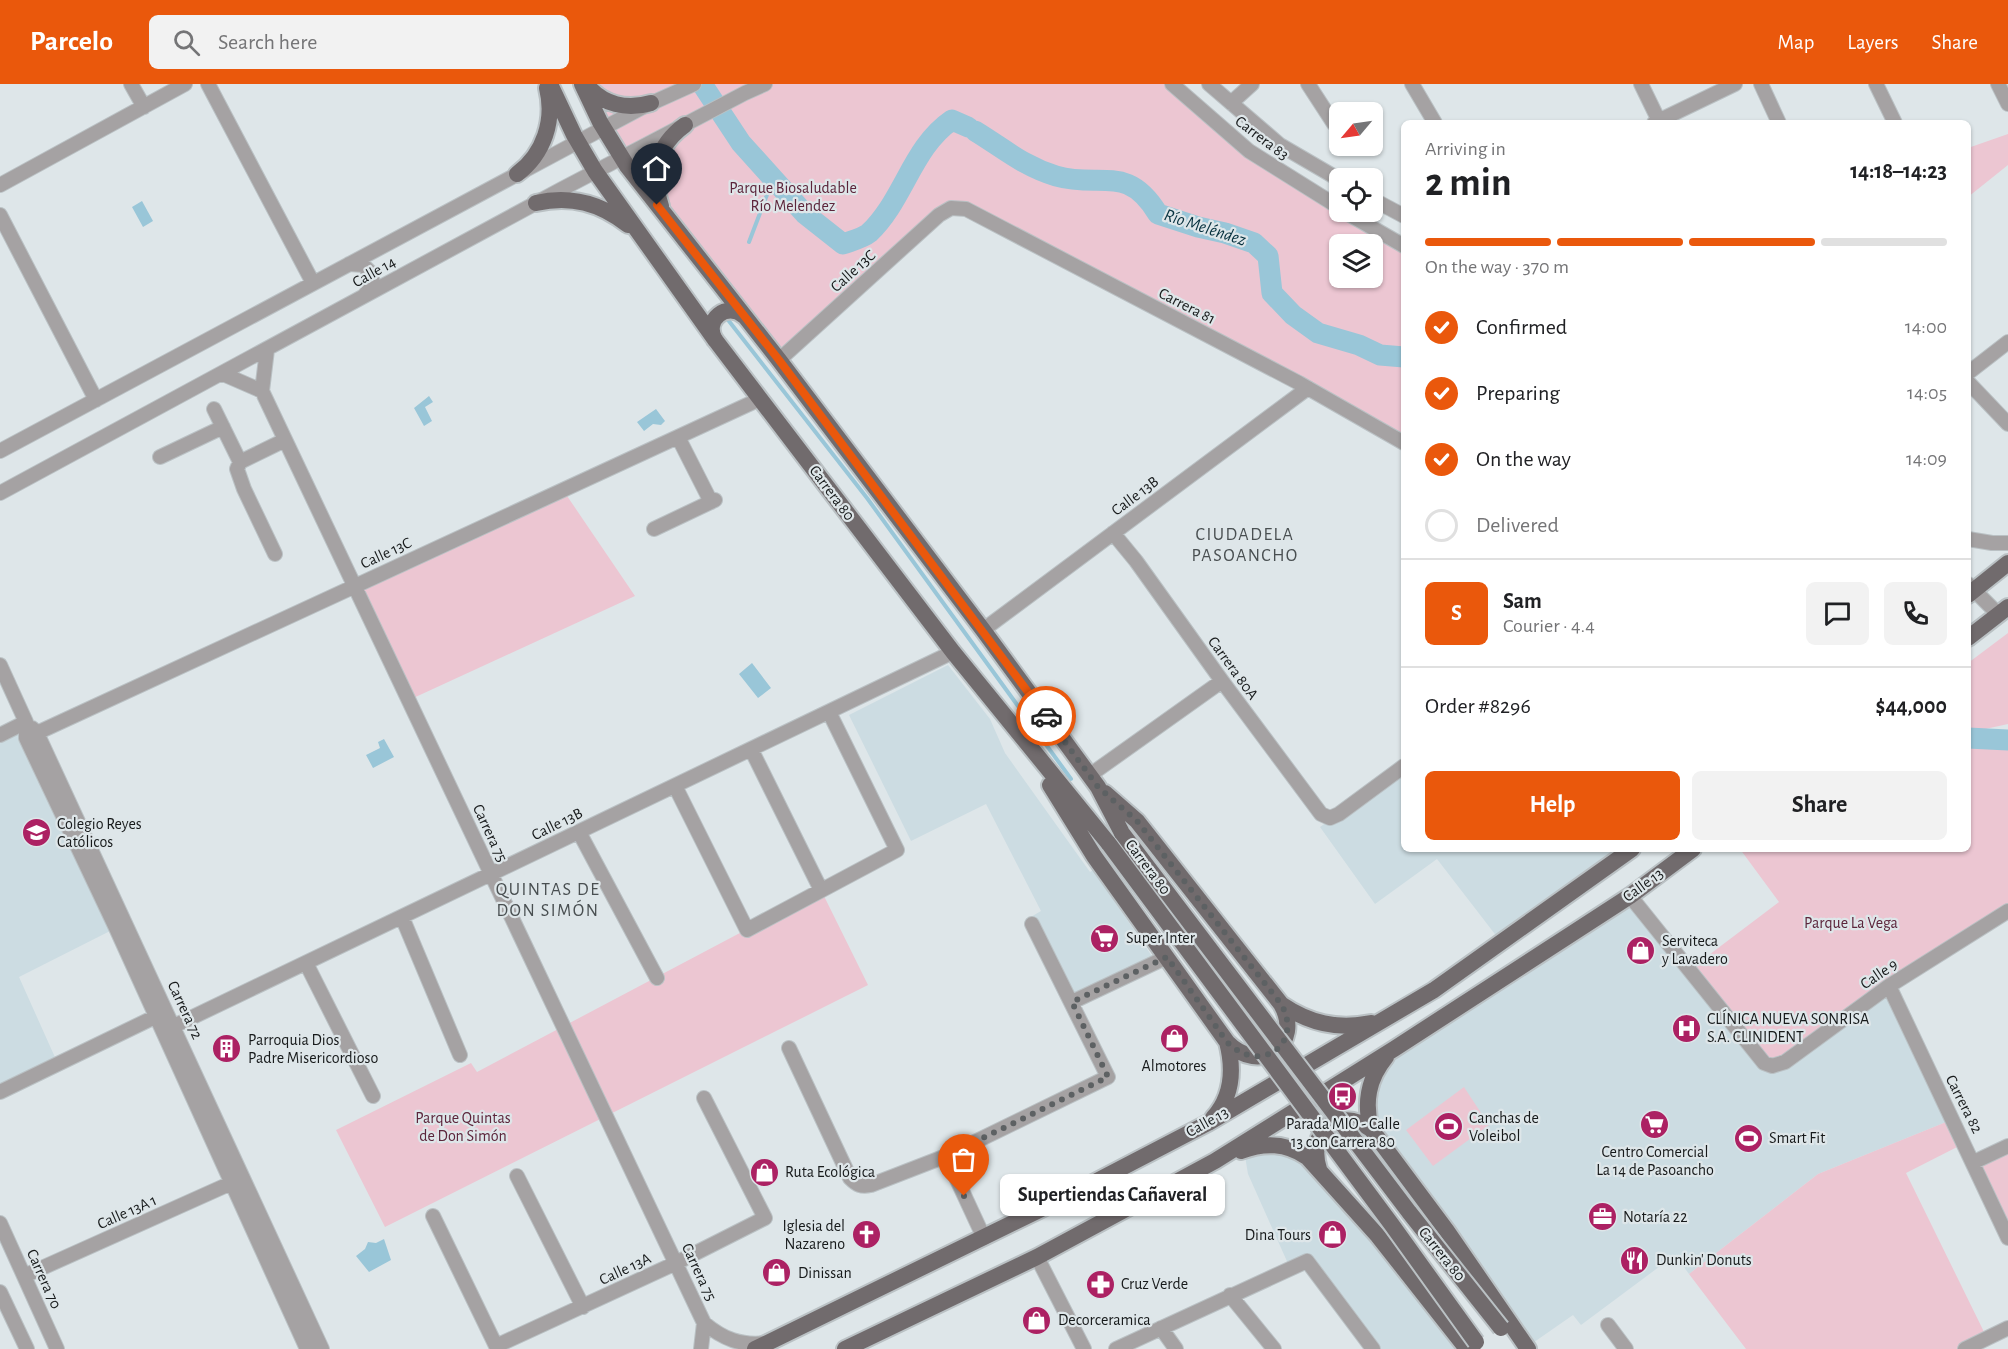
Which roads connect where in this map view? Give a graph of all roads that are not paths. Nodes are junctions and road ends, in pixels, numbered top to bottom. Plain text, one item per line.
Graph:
1 (131, 84) edge
2 (185, 84) edge
3 (208, 84) edge
4 (548, 84) edge
5 (584, 84) edge
6 (765, 84) edge
7 (1172, 84) edge
8 (1209, 84) edge
9 (1252, 84) edge
10 (1308, 84) edge
11 (1412, 84) edge
12 (1641, 84) edge
13 (1736, 84) edge
14 (1761, 84) edge
15 (1876, 84) edge
16 (1998, 84) edge
17 (693, 85) edge
18 (651, 103) junction
19 (1231, 103) junction
20 (2008, 104) edge
21 (144, 107) junction
22 (1329, 116) edge
23 (1248, 119) junction
24 (1433, 120) edge
25 (1657, 120) edge
26 (1662, 120) edge
27 (1778, 120) edge
28 (1894, 120) edge
29 (685, 125) junction
30 (605, 129) junction
31 (1231, 136) junction
32 (579, 143) junction
33 (1281, 145) junction
34 (622, 158) junction
35 (1267, 165) junction
36 (595, 171) junction
37 (1329, 173) edge
38 (517, 174) junction
39 (0, 185) edge
40 (1329, 202) edge
41 (537, 203) junction
42 (1383, 205) edge
43 (951, 208) joint
44 (1401, 214) edge
45 (0, 215) edge
46 (669, 219) junction
47 (1362, 222) edge
48 (644, 240) junction
49 (1401, 244) edge
50 (346, 265) junction
51 (313, 283) junction
52 (363, 297) junction
53 (745, 317) junction
54 (716, 341) junction
55 (2008, 342) edge
56 (267, 350) junction
57 (779, 360) junction
58 (1971, 371) edge
59 (223, 374) junction
60 (1971, 385) edge
61 (1308, 388) junction
62 (262, 391) junction
63 (760, 399) junction
64 (96, 400) junction
65 (214, 409) dead end
66 (2008, 424) edge
67 (223, 427) junction
68 (678, 437) junction
69 (285, 440) junction
70 (1401, 441) edge
71 (0, 451) edge
72 (160, 457) dead end
73 (240, 462) junction
74 (3, 490) edge
75 (654, 529) dead end
76 (1113, 533) junction
77 (1971, 540) edge
78 (2008, 543) edge
79 (275, 554) dead end
80 (2008, 563) edge
81 (355, 586) junction
82 (1971, 589) edge
83 (1971, 591) edge
84 (2003, 610) edge
85 (983, 630) junction
86 (1971, 636) edge
87 (953, 652) junction
88 (0, 665) edge
89 (1222, 681) junction
90 (829, 712) junction
91 (1008, 718) junction
92 (26, 722) junction
93 (0, 735) edge
94 (32, 735) junction
95 (751, 749) junction
96 (1401, 768) edge
97 (1094, 781) junction
98 (675, 786) junction
99 (579, 832) junction
100 (1115, 838) junction
101 (1628, 852) edge
102 (1689, 852) edge
103 (491, 874) junction
104 (821, 890) junction
105 (1630, 896) junction
106 (2008, 911) edge
107 (402, 917) junction
108 (1032, 924) dead end
109 (1167, 957) junction
110 (306, 963) junction
111 (657, 978) dead end
112 (1889, 986) junction
113 (1072, 1002) junction
114 (1281, 1004) junction
115 (162, 1014) junction
116 (1384, 1018) junction
117 (174, 1026) junction
118 (1227, 1042) junction
119 (789, 1048) dead end
120 (1394, 1049) junction
121 (460, 1055) dead end
122 (0, 1092) edge
123 (373, 1096) dead end
124 (704, 1098) dead end
125 (1208, 1123) junction
126 (1371, 1129) junction
127 (2008, 1146) edge
128 (946, 1156) junction
129 (1215, 1161) junction
130 (1974, 1162) junction
131 (1319, 1169) junction
132 (517, 1176) dead end
133 (238, 1180) junction
134 (433, 1216) dead end
135 (0, 1223) edge
136 (984, 1238) junction
137 (2008, 1238) edge
138 (1037, 1257) junction
139 (676, 1263) junction
140 (281, 1274) junction
141 (24, 1276) junction
142 (0, 1292) edge
143 (1230, 1295) junction
144 (583, 1307) junction
145 (704, 1323) junction
146 (1608, 1325) dead end
147 (1161, 1328) junction
148 (2008, 1328) edge
149 (762, 1346) edge
150 (1474, 1347) edge
151 (27, 1349) edge
152 (57, 1349) edge
153 (307, 1349) edge
154 (322, 1349) edge
155 (701, 1349) edge
156 (845, 1349) edge
157 (1084, 1349) edge
158 (1116, 1349) edge
159 (1176, 1349) edge
160 (1274, 1349) edge
161 (1373, 1349) edge
162 (1520, 1349) edge
163 (1528, 1349) edge
164 (1626, 1349) edge
165 (1965, 1349) edge

1 - 21 street
2 - 21 street
3 - 51 street
4 - 32 main road, Carrera 80
4 - 38 main road
5 - 18 main road
5 - 30 main road, Carrera 80
6 - 29 street, Calle 14
7 - 31 street, Carrera 83
8 - 19 street, Carrera 83
9 - 19 street
10 - 22 street
11 - 24 street
12 - 25 street
13 - 26 street
14 - 27 street
15 - 28 street
16 - 20 street
17 - 18 street, Calle 14
18 - 30 street, Calle 14
19 - 23 street, Carrera 83
21 - 39 street
23 - 31 street
23 - 33 street, Carrera 83
29 - 34 street, Calle 14
29 - 46 main road
30 - 32 street, Calle 14
30 - 34 main road, Carrera 80
31 - 35 street, Carrera 83
32 - 36 main road, Carrera 80
32 - 38 street, Calle 14
33 - 35 street
33 - 37 street, Carrera 83
34 - 36 street, Calle 14
34 - 46 main road, Carrera 80
35 - 40 street, Carrera 83
36 - 41 street, Calle 14
36 - 48 main road, Carrera 80
38 - 50 street, Calle 14
41 - 48 main road
41 - 52 street, Calle 14
42 - 44 street
43 - 57 street, Calle 13C
43 - 61 street, Carrera 81
45 - 64 street
46 - 53 main road, Carrera 80
47 - 49 street
48 - 54 main road, Carrera 80
50 - 51 street, Calle 14
50 - 52 street
51 - 64 street, Calle 14
52 - 56 street, Calle 14
53 - 54 main road
53 - 57 main road, Carrera 80
54 - 63 main road, Carrera 80
55 - 58 street
56 - 59 street, Calle 14
56 - 62 street
57 - 85 main road, Carrera 80
59 - 62 street
59 - 74 street, Calle 14
60 - 66 street
61 - 70 street, Carrera 81
61 - 76 street, Calle 13B
62 - 69 street, Carrera 75
63 - 68 street, Calle 13C
63 - 87 main road, Carrera 80
64 - 71 street, Calle 14
65 - 67 street
67 - 72 street
67 - 73 street
68 - 75 street
68 - 81 street, Calle 13C
69 - 73 street
69 - 81 street, Carrera 75
73 - 79 street
76 - 85 street, Calle 13B
76 - 89 street, Carrera 80A
77 - 78 street
80 - 82 main road
81 - 94 street, Calle 13C
81 - 103 street, Carrera 75
83 - 84 street
84 - 86 main road
85 - 97 main road, Carrera 80
87 - 90 street, Calle 13B
87 - 91 main road, Carrera 80
88 - 92 street, Carrera 72
89 - 96 street, Carrera 80A
89 - 97 street
90 - 95 street, Calle 13B
90 - 104 street
91 - 100 main road, Carrera 80
91 - 109 main road
92 - 93 street
92 - 94 street, Carrera 72
94 - 115 street, Carrera 72
95 - 98 street, Calle 13B
95 - 104 street
97 - 100 main road, Carrera 80
97 - 114 main road
98 - 99 street, Calle 13B
98 - 104 street
99 - 103 street, Calle 13B
99 - 111 street
100 - 150 main road, Carrera 80, bridge
100 - 162 main road, Carrera 80, bridge
101 - 116 main road, Calle 13
102 - 105 main road, Calle 13
103 - 107 street, Calle 13B
103 - 139 street, Carrera 75
105 - 112 street, Calle 9
105 - 120 main road, Calle 13
106 - 112 street, Calle 9
107 - 110 street, Calle 13B
107 - 121 street
108 - 113 street
109 - 113 street
109 - 118 main road
110 - 117 street, Calle 13B
110 - 123 street
112 - 130 street, Carrera 82
113 - 128 street
114 - 116 main road
114 - 118 main road
115 - 117 street, Carrera 72
115 - 122 street
115 - 133 street, Carrera 72
116 - 125 main road, Calle 13
117 - 133 street, Carrera 72
118 - 125 main road
119 - 128 street
120 - 126 main road
120 - 129 main road, Calle 13
124 - 139 street, Calle 13A
125 - 136 main road, Calle 13
126 - 131 main road
126 - 163 main road, Carrera 80
127 - 130 street
128 - 136 street
129 - 131 main road, Carrera 80
129 - 138 main road, Calle 13
130 - 137 street, Carrera 82
131 - 150 main road, Carrera 80
132 - 144 street
133 - 140 street, Carrera 72
133 - 141 street, Calle 13A 1
134 - 144 street, Calle 13A
135 - 141 street, Carrera 70
136 - 149 main road, Calle 13
138 - 156 main road, Calle 13
138 - 157 street
139 - 144 street, Calle 13A
139 - 145 street, Carrera 75
140 - 153 street, Carrera 72
140 - 154 street, Carrera 72
141 - 152 street, Carrera 70
142 - 151 street
143 - 147 street
143 - 160 street
143 - 161 street
145 - 149 street, Carrera 75
145 - 155 street, Carrera 75
146 - 164 street
147 - 158 street
147 - 159 street
148 - 165 street

